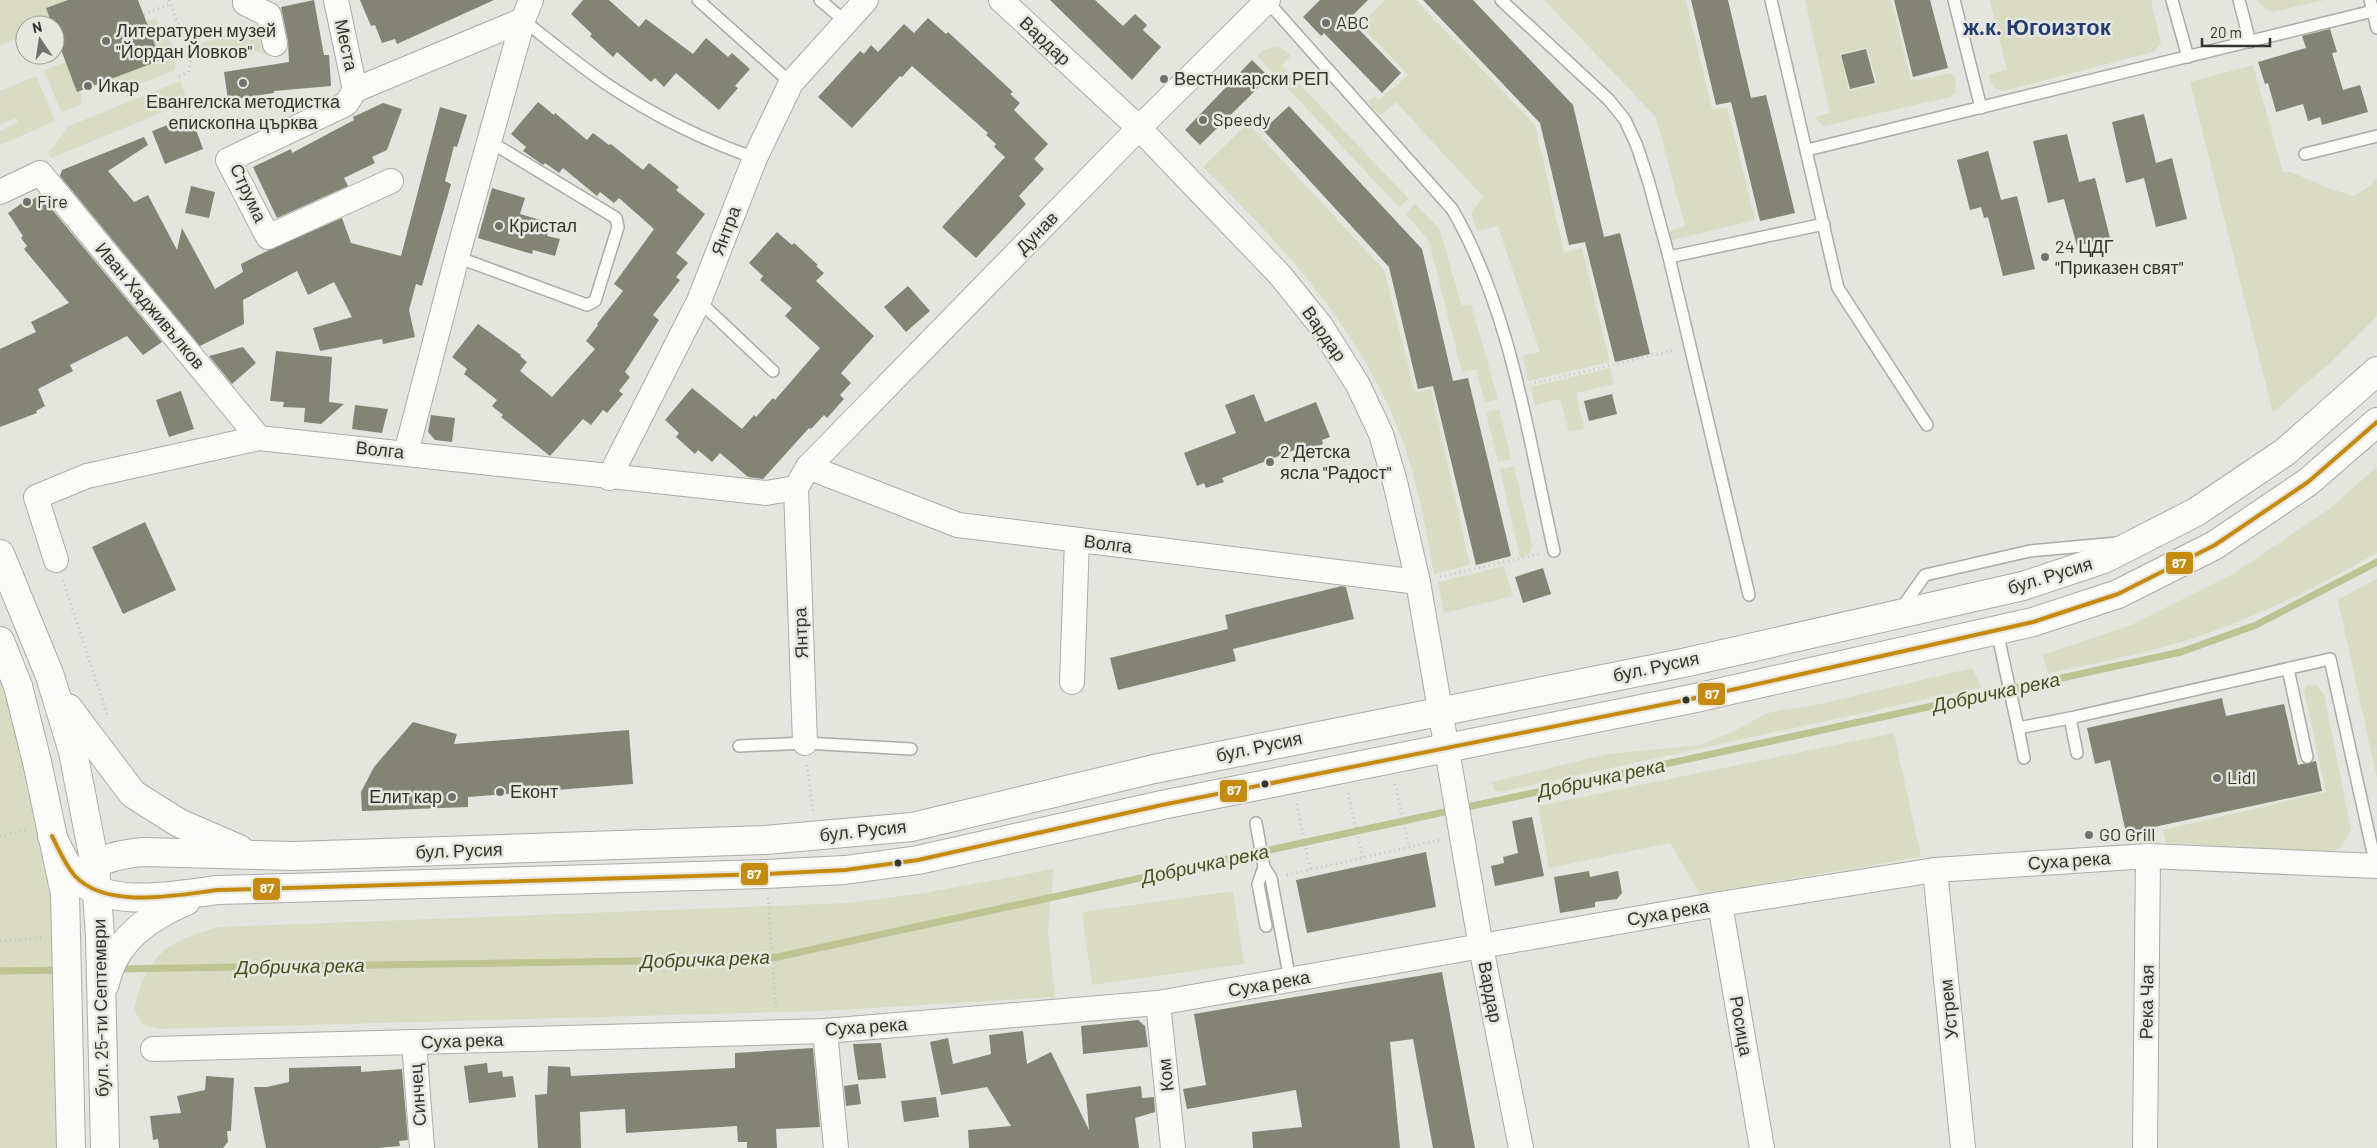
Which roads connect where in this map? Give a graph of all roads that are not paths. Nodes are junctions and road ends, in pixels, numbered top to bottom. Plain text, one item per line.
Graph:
1 (245, 0) edge
2 (336, 0) edge
3 (698, 0) edge
4 (820, 0) edge
5 (866, 0) edge
6 (1001, 0) edge
7 (1501, 0) edge
8 (1771, 0) edge
9 (1954, 0) edge
10 (2172, 0) edge
11 (2239, 0) edge
12 (1268, 1) edge
13 (2371, 6) edge
14 (527, 10) edge
15 (846, 22) junction
16 (2377, 28) edge
17 (2250, 42) junction
18 (276, 44) dead end
19 (2188, 57) junction
20 (791, 83) junction
21 (356, 90) junction
22 (1981, 108) junction
23 (1139, 128) junction
24 (2377, 136) edge
25 (489, 141) junction
26 (1807, 150) junction
27 (2305, 154) dead end
28 (755, 158) junction
29 (391, 181) dead end
30 (0, 192) edge
31 (1824, 224) junction
32 (457, 257) junction
33 (1668, 257) junction
34 (699, 301) junction
35 (773, 371) dead end
36 (2377, 371) edge
37 (2377, 422) edge
38 (1928, 425) dead end
39 (259, 438) junction
40 (406, 453) junction
41 (808, 467) junction
42 (609, 478) junction
43 (796, 488) junction
44 (1077, 540) junction
45 (1554, 550) road end
46 (0, 554) edge
47 (56, 560) road end
48 (1418, 582) junction
49 (1750, 595) dead end
50 (1997, 631) junction
51 (0, 640) edge
52 (2288, 669) junction
53 (50, 676) junction
54 (1072, 682) dead end
55 (1440, 710) junction
56 (2070, 718) junction
57 (2018, 728) junction
58 (804, 742) junction
59 (738, 746) dead end
60 (1446, 747) junction
61 (911, 750) dead end
62 (2077, 753) dead end
63 (2307, 757) dead end
64 (2024, 758) dead end
65 (1256, 823) dead end
66 (2148, 856) junction
67 (262, 857) junction
68 (2377, 866) edge
69 (1264, 867) junction
70 (1935, 870) junction
71 (83, 881) junction
72 (218, 890) junction
73 (1720, 904) junction
74 (1266, 926) dead end
75 (1482, 946) junction
76 (1290, 980) junction
77 (101, 1003) junction
78 (1158, 1003) junction
79 (825, 1031) junction
80 (414, 1042) junction
81 (153, 1048) dead end
82 (72, 1148) edge
83 (105, 1148) edge
84 (422, 1148) edge
85 (836, 1148) edge
86 (1173, 1148) edge
87 (1521, 1148) edge
88 (1762, 1148) edge
89 (1963, 1148) edge
90 (2145, 1148) edge

1 - 18 street
2 - 21 street, Места
3 - 20 lane
4 - 15 lane
5 - 15 street, Янтра
6 - 23 street, Вардар
7 - 33 lane
8 - 26 lane
9 - 22 lane
10 - 19 lane
11 - 17 lane
12 - 23 street, Дунав
12 - 45 lane
13 - 16 lane
13 - 17 lane
14 - 21 street, Струма
14 - 25 street
14 - 28 lane
15 - 20 street, Янтра
17 - 19 lane
19 - 22 lane
20 - 28 street, Янтра
21 - 29 street, Струма
22 - 26 lane
23 - 41 street, Дунав
23 - 48 street, Вардар
24 - 27 lane
25 - 32 street
25 - 32 lane
26 - 31 lane
28 - 34 street, Янтра
30 - 39 street, Иван Хадживълков
31 - 33 lane
31 - 38 lane
32 - 40 street
33 - 49 lane
34 - 35 lane
34 - 42 street, Янтра
36 - 55 main road, бул. Русия
37 - 50 main road, бул. Русия
39 - 40 street, Волга
39 - 47 street, Волга
40 - 42 street, Волга
41 - 43 street
41 - 44 street, Волга
42 - 43 street, Волга
43 - 58 street, Янтра
44 - 48 street, Волга
44 - 54 street
46 - 53 main road, бул. 25-ти Септември
48 - 55 street, Вардар
50 - 57 lane
50 - 60 main road, бул. Русия
51 - 71 main road
52 - 56 lane
52 - 63 lane
52 - 68 lane
53 - 67 main road
53 - 71 main road, бул. 25-ти Септември
55 - 60 street, Вардар
55 - 67 main road, бул. Русия
56 - 57 lane
56 - 62 lane
57 - 64 lane
58 - 59 lane
58 - 61 lane
60 - 72 main road, бул. Русия
60 - 75 street, Вардар
65 - 69 lane
66 - 68 street, Суха река
66 - 70 street, Суха река
66 - 90 street, Река Чая
67 - 71 main road, бул. Русия
69 - 74 lane
69 - 76 lane
70 - 73 street, Суха река
70 - 89 street, Устрем
71 - 72 main road, бул. Русия
71 - 77 main road, бул. 25-ти Септември
71 - 82 main road, бул. 25-ти Септември
72 - 77 main road
73 - 75 street, Суха река
73 - 88 street, Росица
75 - 76 street, Суха река
75 - 87 street, Вардар
76 - 78 street, Суха река
77 - 83 main road, бул. 25-ти Септември
78 - 79 street, Суха река
78 - 86 street, Ком
79 - 80 street, Суха река
79 - 85 street
80 - 81 street, Суха река
80 - 84 street, Синчец

